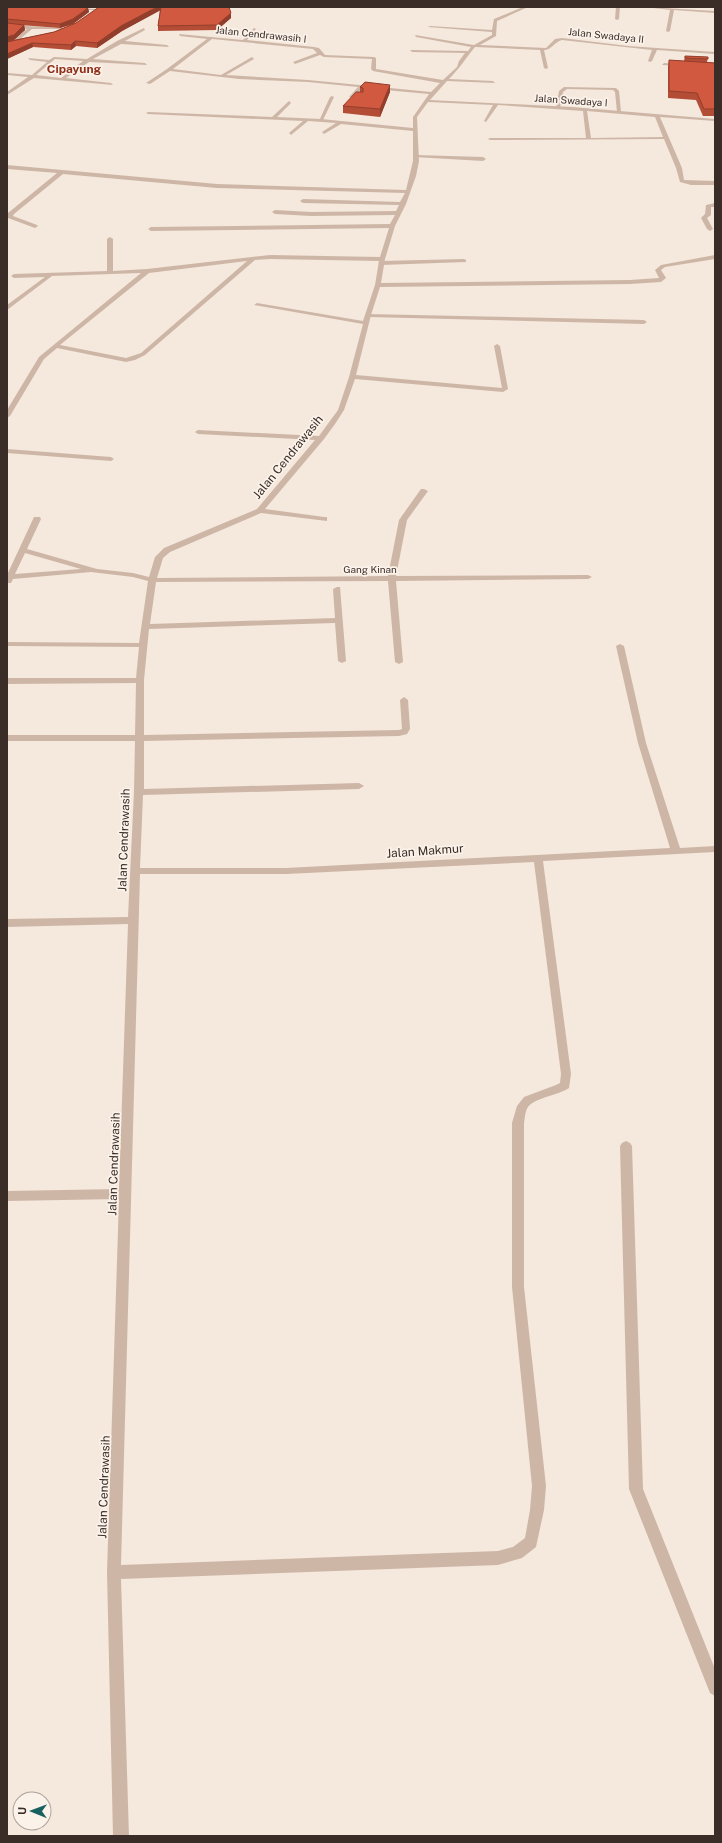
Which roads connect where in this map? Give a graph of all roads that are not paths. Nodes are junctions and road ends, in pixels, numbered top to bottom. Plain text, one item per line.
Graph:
1 (526, 7) edge
2 (618, 7) edge
3 (647, 7) edge
4 (97, 8) edge
5 (73, 9) edge
6 (672, 9) junction
7 (715, 12) edge
8 (91, 14) edge
9 (617, 19) dead end
10 (7, 26) edge
11 (430, 27) dead end
12 (31, 28) junction
13 (144, 29) dead end
14 (254, 29) dead end
15 (495, 31) junction
16 (668, 31) dead end
17 (53, 34) edge
18 (180, 35) dead end
19 (416, 36) dead end
20 (211, 38) junction
21 (30, 39) edge
22 (244, 41) junction
23 (118, 42) junction
24 (14, 43) junction
25 (640, 43) dead end
26 (7, 44) edge
27 (167, 46) dead end
28 (637, 48) junction
29 (471, 49) junction
30 (542, 49) junction
31 (655, 49) junction
32 (412, 51) dead end
33 (320, 53) junction
34 (715, 53) edge
35 (252, 58) dead end
36 (30, 59) dead end
37 (88, 60) junction
38 (50, 61) junction
39 (650, 61) dead end
40 (295, 63) dead end
41 (145, 64) dead end
42 (664, 64) dead end
43 (686, 65) edge
44 (546, 68) dead end
45 (169, 70) junction
46 (7, 74) edge
47 (222, 76) junction
48 (32, 77) junction
49 (62, 79) junction
50 (377, 80) dead end
51 (445, 81) junction
52 (493, 82) dead end
53 (148, 83) dead end
54 (111, 84) dead end
55 (361, 87) junction
56 (369, 87) junction
57 (7, 94) edge
58 (332, 97) dead end
59 (360, 97) edge
60 (429, 97) junction
61 (288, 102) dead end
62 (496, 104) junction
63 (558, 108) junction
64 (585, 110) junction
65 (619, 112) junction
66 (148, 113) dead end
67 (658, 116) junction
68 (272, 119) junction
69 (306, 120) junction
70 (321, 120) junction
71 (715, 120) edge
72 (486, 121) dead end
73 (339, 123) junction
74 (415, 130) junction
75 (324, 133) dead end
76 (291, 134) dead end
77 (490, 138) dead end
78 (665, 138) junction
79 (589, 139) junction
80 (416, 156) junction
81 (483, 159) dead end
82 (7, 167) edge
83 (62, 172) junction
84 (715, 183) edge
85 (408, 192) junction
86 (303, 201) dead end
87 (403, 204) junction
88 (715, 205) edge
89 (7, 208) edge
90 (16, 209) junction
91 (275, 212) dead end
92 (399, 213) junction
93 (35, 226) dead end
94 (392, 226) junction
95 (151, 229) dead end
96 (710, 229) dead end
97 (110, 239) dead end
98 (715, 257) edge
99 (253, 259) junction
100 (382, 261) junction
101 (464, 261) dead end
102 (147, 271) junction
103 (110, 273) junction
104 (14, 276) dead end
105 (49, 276) junction
106 (378, 285) junction
107 (257, 305) dead end
108 (7, 308) edge
109 (367, 319) junction
110 (644, 322) dead end
111 (55, 346) junction
112 (497, 346) dead end
113 (352, 377) junction
114 (7, 416) edge
115 (198, 432) dead end
116 (322, 438) junction
117 (7, 451) edge
118 (112, 459) dead end
119 (424, 491) dead end
120 (260, 511) junction
121 (37, 519) dead end
122 (324, 519) dead end
123 (22, 550) junction
124 (96, 571) junction
125 (588, 577) dead end
126 (392, 578) junction
127 (8, 580) edge
128 (152, 580) junction
129 (337, 589) dead end
130 (340, 620) junction
131 (145, 627) junction
132 (7, 644) edge
133 (143, 645) junction
134 (620, 646) dead end
135 (342, 661) dead end
136 (399, 662) dead end
137 (140, 680) junction
138 (7, 681) edge
139 (404, 700) dead end
140 (7, 738) edge
141 (140, 738) junction
142 (359, 786) dead end
143 (139, 792) junction
144 (715, 850) edge
145 (676, 851) junction
146 (538, 857) junction
147 (136, 871) junction
148 (133, 920) junction
149 (7, 923) edge
150 (626, 1146) dead end
151 (126, 1194) junction
152 (7, 1196) edge
153 (114, 1572) junction
154 (715, 1688) edge
155 (121, 1836) edge

1 - 15 street
2 - 9 street
3 - 6 street
4 - 5 street
4 - 8 street
6 - 7 street
6 - 16 street
10 - 12 street
11 - 15 street
12 - 17 street
12 - 24 street
13 - 23 street
14 - 22 street
15 - 29 street
18 - 20 street, Jalan Cendrawasih I
19 - 29 street
20 - 22 street, Jalan Cendrawasih I
20 - 45 street
21 - 24 street
22 - 33 street, Jalan Cendrawasih I
23 - 27 street
23 - 37 street
24 - 26 street
25 - 28 street
28 - 30 street, Jalan Swadaya II
28 - 31 street, Jalan Swadaya II
29 - 30 street
29 - 32 street
29 - 51 street, Jalan Cendrawasih
30 - 44 street
31 - 34 street, Jalan Swadaya II
31 - 39 street
33 - 40 street
33 - 51 street, Jalan Cendrawasih I
35 - 47 street
36 - 38 street
37 - 38 street
37 - 41 street
37 - 49 street
38 - 48 street
42 - 43 street
45 - 47 street, Jalan Swadaya I
45 - 53 street
46 - 48 street
47 - 55 street, Jalan Swadaya I
48 - 49 street
48 - 57 street
49 - 54 street
50 - 56 street
51 - 52 street
51 - 60 street, Jalan Cendrawasih
55 - 56 street, Jalan Swadaya I
55 - 59 street
56 - 60 street, Jalan Swadaya I
58 - 70 street
60 - 62 street, Jalan Swadaya I
60 - 74 street, Jalan Cendrawasih
61 - 68 street
62 - 63 street, Jalan Swadaya I
62 - 72 street
63 - 64 street, Jalan Swadaya I
63 - 65 street
64 - 65 street, Jalan Swadaya I
64 - 79 street
65 - 67 street, Jalan Swadaya I
66 - 68 street
67 - 71 street, Jalan Swadaya I
67 - 78 street
68 - 69 street
69 - 70 street
69 - 76 street
70 - 73 street
73 - 74 street
73 - 75 street
74 - 80 street, Jalan Cendrawasih
77 - 79 street
78 - 79 street
78 - 84 street
80 - 81 street
80 - 85 street, Jalan Cendrawasih
82 - 83 street
83 - 85 street
83 - 90 street
85 - 87 street, Jalan Cendrawasih
86 - 87 street
87 - 92 street, Jalan Cendrawasih
88 - 96 street
89 - 90 street
90 - 93 street
91 - 92 street
92 - 94 street, Jalan Cendrawasih
94 - 95 street
94 - 100 street, Jalan Cendrawasih
97 - 103 street
98 - 106 street
99 - 100 street
99 - 102 street
99 - 111 street
100 - 101 street
100 - 106 street, Jalan Cendrawasih
102 - 103 street
102 - 111 street
103 - 105 street
104 - 105 street
105 - 108 street
106 - 109 street, Jalan Cendrawasih
107 - 109 street
109 - 110 street
109 - 113 street, Jalan Cendrawasih
111 - 114 street
112 - 113 street
113 - 116 street, Jalan Cendrawasih
115 - 116 street
116 - 120 street, Jalan Cendrawasih
117 - 118 street
119 - 126 street
120 - 122 street
120 - 128 street, Jalan Cendrawasih
121 - 123 street
123 - 124 street
123 - 127 street
124 - 127 street
124 - 128 street, Gang Kinan
125 - 126 street, Gang Kinan
126 - 128 street, Gang Kinan
126 - 136 street
128 - 131 street, Jalan Cendrawasih
129 - 130 street
130 - 131 street
130 - 135 street
131 - 133 street, Jalan Cendrawasih
132 - 133 street
133 - 137 street, Jalan Cendrawasih
134 - 145 street
137 - 138 street
137 - 141 street, Jalan Cendrawasih
139 - 141 street
140 - 141 street
141 - 143 street, Jalan Cendrawasih
142 - 143 street
143 - 147 street, Jalan Cendrawasih
144 - 145 street, Jalan Makmur
145 - 146 street, Jalan Makmur
146 - 147 street, Jalan Makmur
146 - 153 street
147 - 148 street, Jalan Cendrawasih
148 - 149 street
148 - 151 street, Jalan Cendrawasih
150 - 154 street
151 - 152 street
151 - 153 street, Jalan Cendrawasih
153 - 155 street, Jalan Cendrawasih

